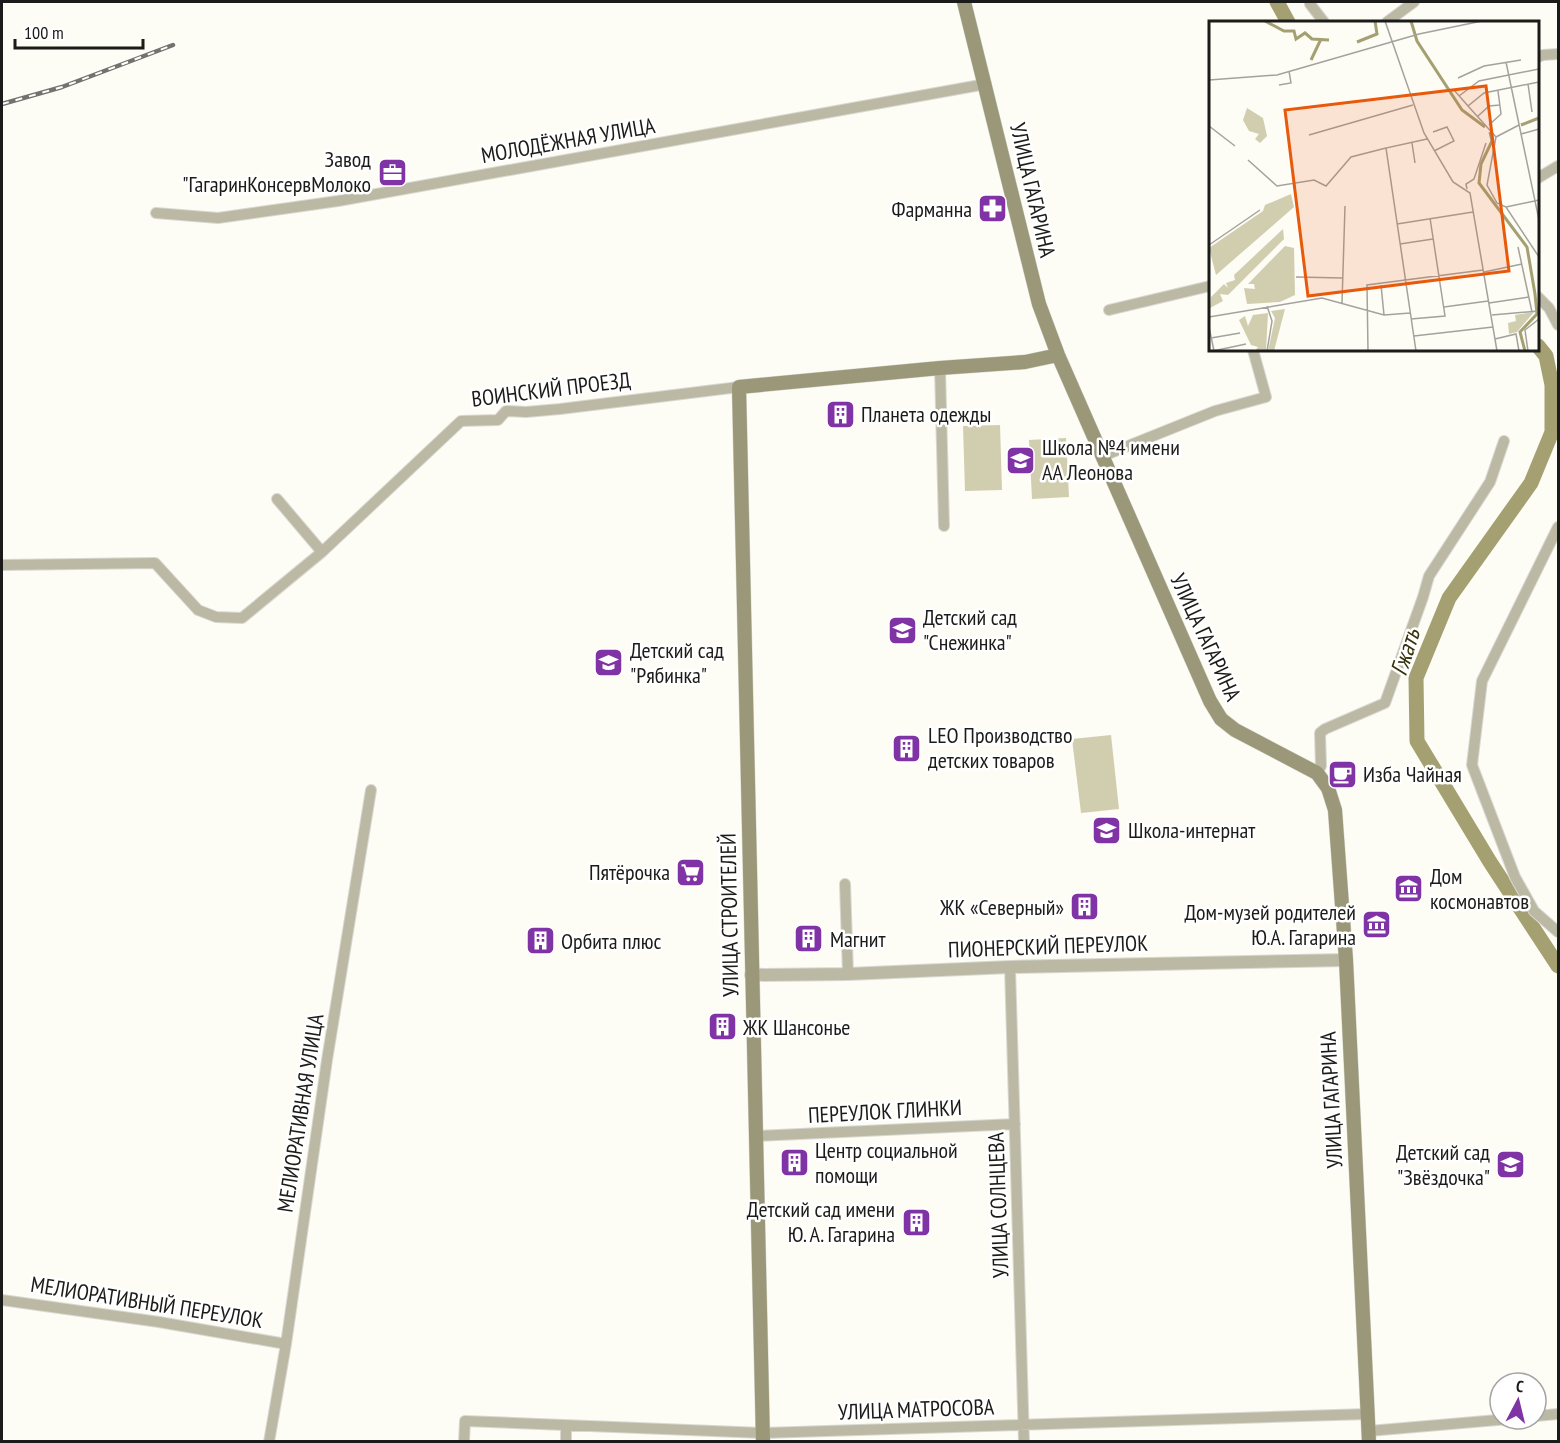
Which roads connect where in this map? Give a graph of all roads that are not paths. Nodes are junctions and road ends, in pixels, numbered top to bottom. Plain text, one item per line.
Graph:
1 (964, 2) edge
2 (1414, 2) edge
3 (1310, 4) dead end
4 (1323, 21) edge
5 (1388, 21) edge
6 (1558, 54) edge
7 (1539, 57) edge
8 (986, 84) junction
9 (1558, 166) edge
10 (1539, 177) edge
11 (156, 213) dead end
12 (1209, 286) edge
13 (1539, 298) edge
14 (1558, 301) edge
15 (1549, 308) junction
16 (1109, 310) dead end
17 (1558, 326) edge
18 (1253, 351) edge
19 (1058, 355) junction
20 (940, 368) junction
21 (739, 387) junction
22 (1504, 441) dead end
23 (1103, 456) junction
24 (277, 499) dead end
25 (944, 526) dead end
26 (1558, 527) edge
27 (322, 552) junction
28 (2, 566) edge
29 (1317, 773) junction
30 (371, 790) dead end
31 (845, 884) dead end
32 (1558, 932) edge
33 (1346, 960) junction
34 (1010, 967) junction
35 (848, 974) junction
36 (751, 975) junction
37 (1015, 1124) junction
38 (756, 1136) junction
39 (2, 1300) edge
40 (286, 1344) junction
41 (1368, 1414) junction
42 (1488, 1422) edge
43 (1024, 1425) junction
44 (566, 1426) junction
45 (1369, 1436) edge
46 (763, 1437) edge
47 (269, 1442) edge
48 (464, 1442) edge
49 (566, 1442) edge
50 (1024, 1442) edge

1 - 8 main road, УЛИЦА ГАГАРИНА
2 - 5 street
3 - 4 street
6 - 7 street
8 - 11 street, МОЛОДЁЖНАЯ УЛИЦА
8 - 19 main road, УЛИЦА ГАГАРИНА
9 - 10 street
12 - 16 street
13 - 15 street
14 - 15 street
15 - 17 street
18 - 23 street
19 - 20 main road, ВОИНСКИЙ ПРОЕЗД
19 - 23 main road, УЛИЦА ГАГАРИНА
20 - 21 main road, ВОИНСКИЙ ПРОЕЗД
20 - 25 street
21 - 27 street, ВОИНСКИЙ ПРОЕЗД
21 - 36 main road, УЛИЦА СТРОИТЕЛЕЙ
22 - 29 street
23 - 29 main road, УЛИЦА ГАГАРИНА
24 - 27 street
26 - 32 street
27 - 28 street, ВОИНСКИЙ ПРОЕЗД
29 - 33 main road, УЛИЦА ГАГАРИНА
30 - 40 street, МЕЛИОРАТИВНАЯ УЛИЦА
31 - 35 street
33 - 34 street, ПИОНЕРСКИЙ ПЕРЕУЛОК
33 - 41 main road, УЛИЦА ГАГАРИНА
34 - 35 street, ПИОНЕРСКИЙ ПЕРЕУЛОК
34 - 37 street, УЛИЦА СОЛНЦЕВА
35 - 36 street, ПИОНЕРСКИЙ ПЕРЕУЛОК
36 - 38 main road, УЛИЦА СТРОИТЕЛЕЙ
37 - 38 street, ПЕРЕУЛОК ГЛИНКИ
37 - 43 street, УЛИЦА СОЛНЦЕВА
38 - 46 main road, УЛИЦА СТРОИТЕЛЕЙ
39 - 40 street, МЕЛИОРАТИВНЫЙ ПЕРЕУЛОК
40 - 47 street, МЕЛИОРАТИВНАЯ УЛИЦА
41 - 43 street, УЛИЦА МАТРОСОВА
41 - 45 main road, УЛИЦА ГАГАРИНА
42 - 45 street
43 - 46 street, УЛИЦА МАТРОСОВА
43 - 50 street, УЛИЦА СОЛНЦЕВА
44 - 46 street, УЛИЦА МАТРОСОВА
44 - 48 street, УЛИЦА МАТРОСОВА
44 - 49 street

